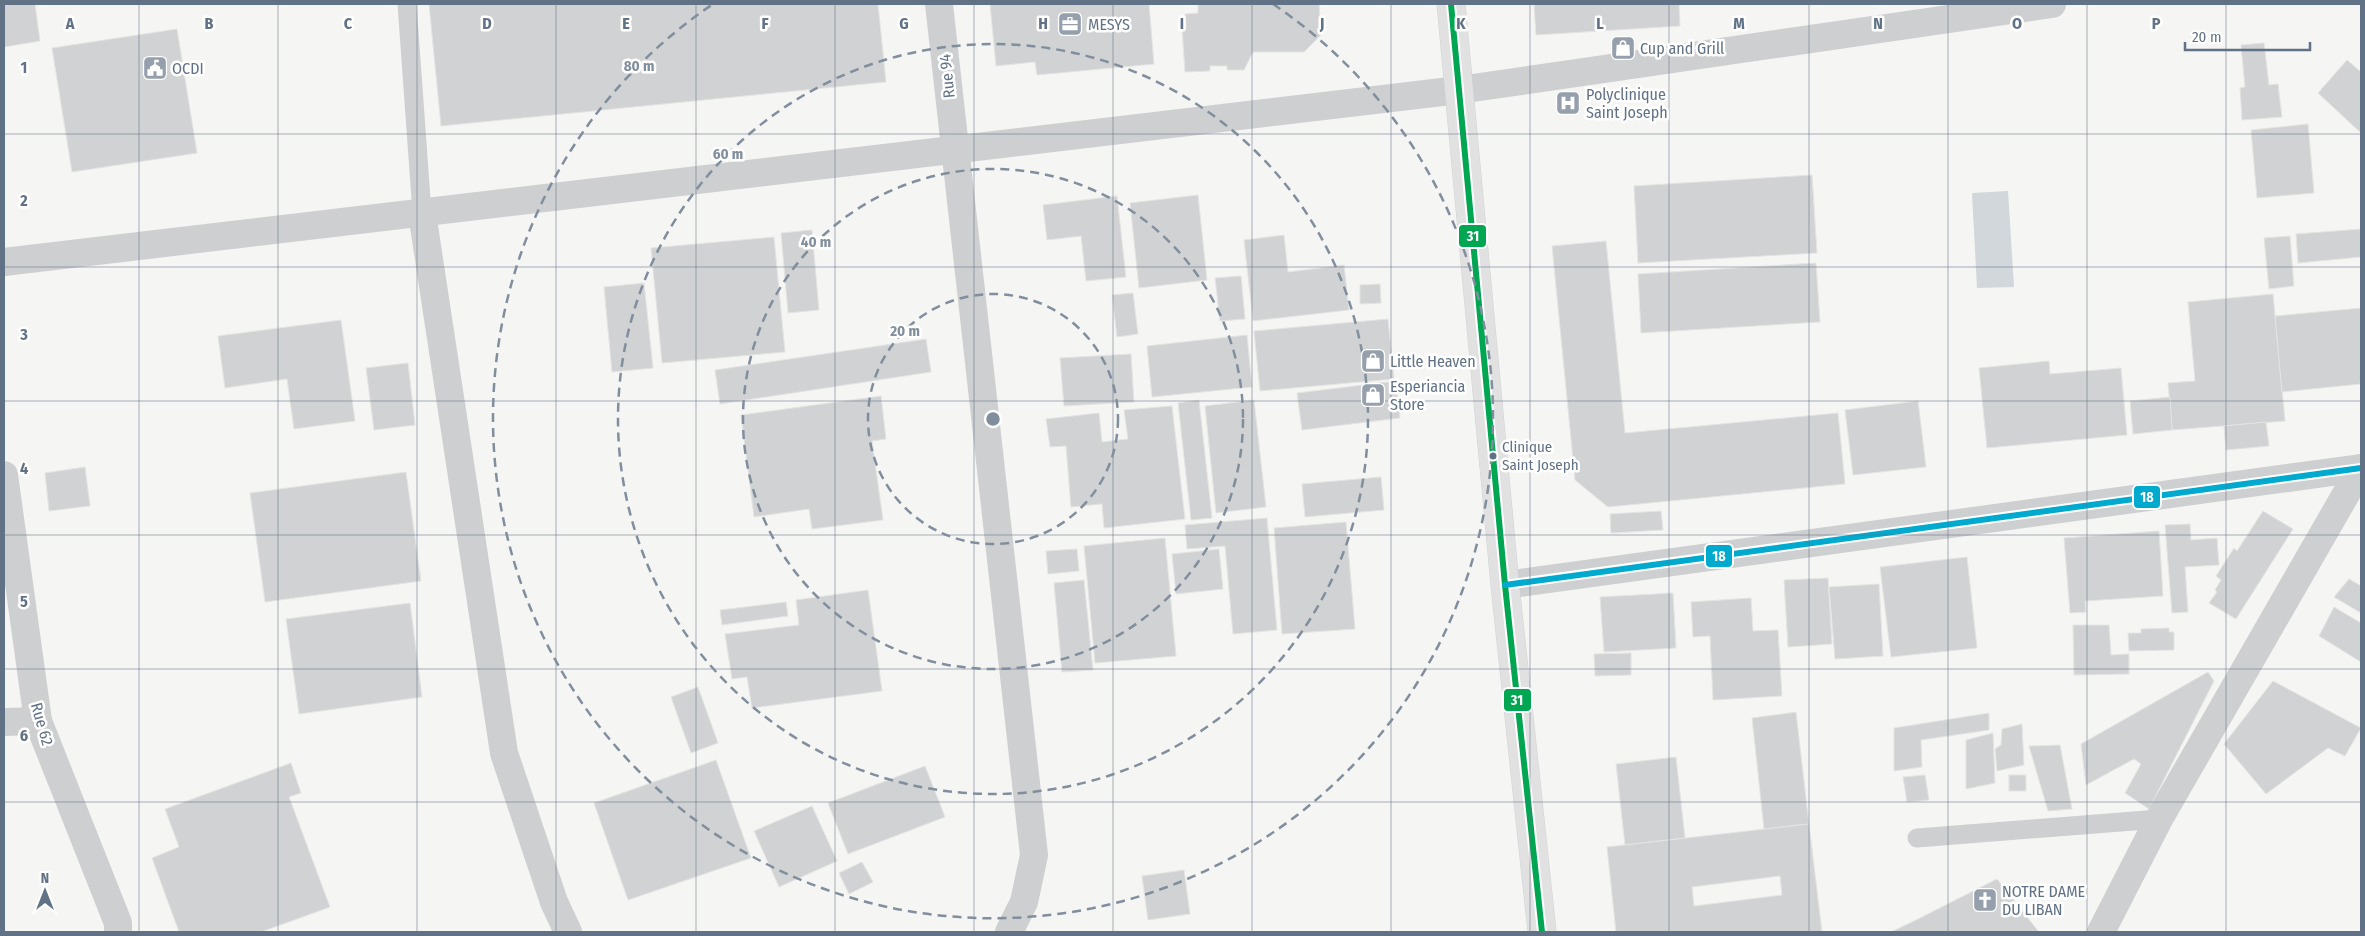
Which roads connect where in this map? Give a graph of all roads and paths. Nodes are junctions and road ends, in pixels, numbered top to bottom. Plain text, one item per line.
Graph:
1 (407, 4) edge
2 (939, 4) edge
3 (1451, 4) edge
4 (2052, 4) edge
5 (1458, 90) junction
6 (955, 148) junction
7 (422, 214) junction
8 (4, 262) edge
9 (2361, 468) edge
10 (4, 475) edge
11 (1505, 585) junction
12 (38, 721) junction
13 (4, 722) edge
14 (2159, 819) junction
15 (1917, 838) dead end
16 (118, 932) edge
17 (568, 932) edge
18 (1009, 932) edge
19 (1542, 932) edge
20 (2101, 932) edge

1 - 7 lane
2 - 6 street, Rue 94
3 - 5 main road
4 - 5 street
5 - 6 street
5 - 11 main road
6 - 7 street
6 - 18 street, Rue 94
7 - 8 street
7 - 17 street
9 - 11 street
9 - 14 street
10 - 12 street, Rue 62
11 - 19 main road
12 - 13 street
12 - 16 street, Rue 62
14 - 15 lane
14 - 20 street

